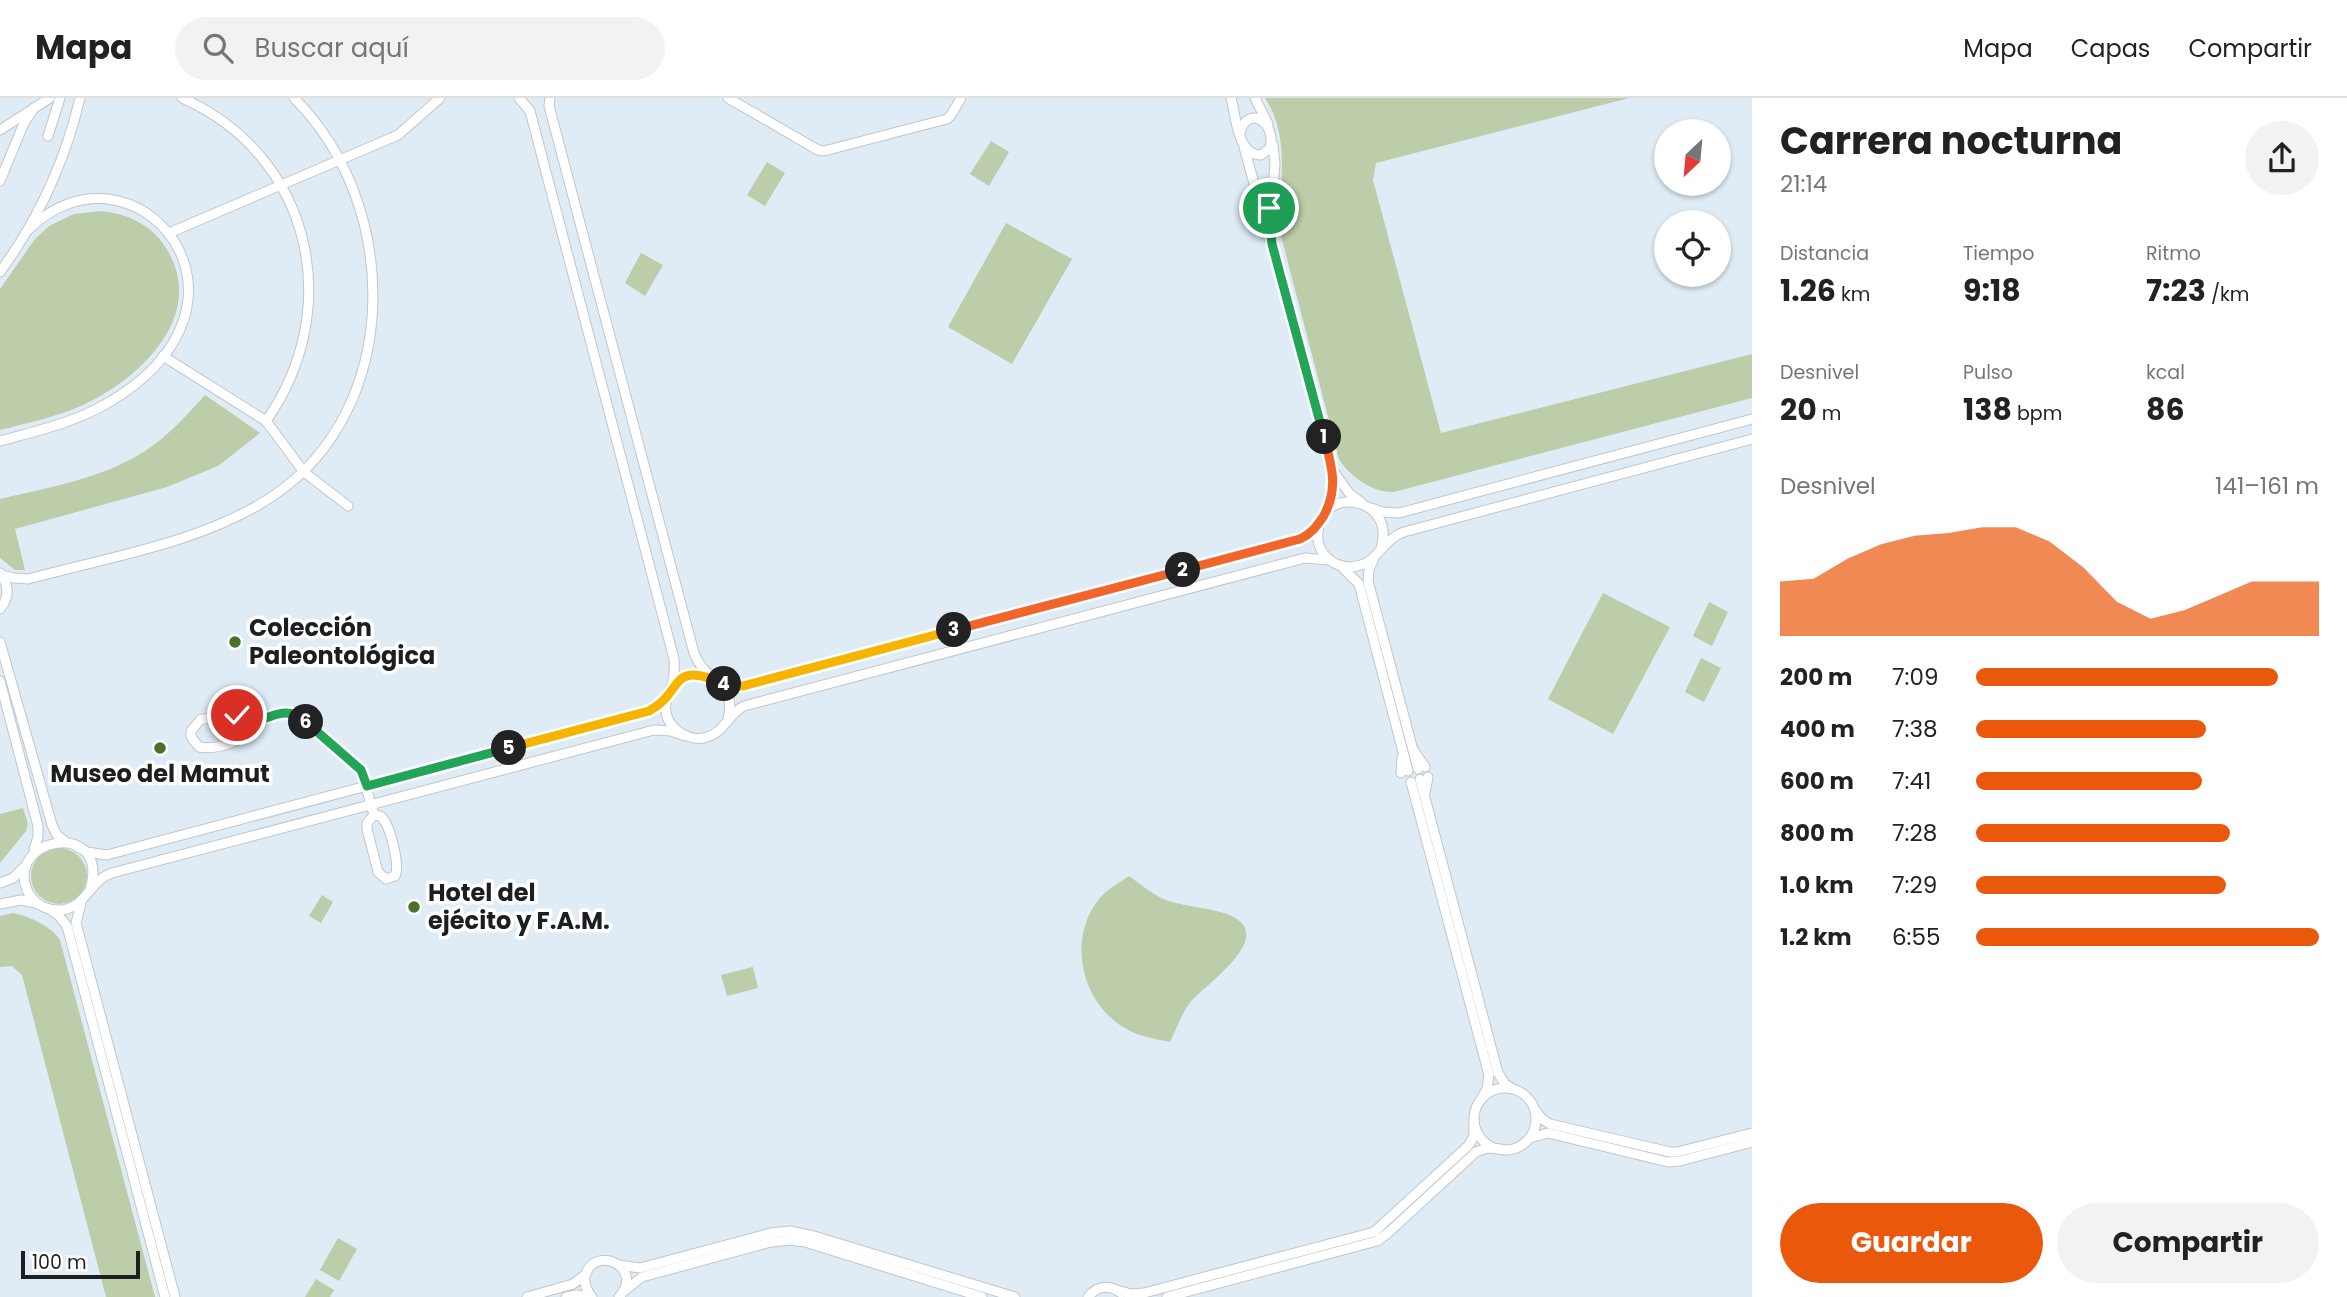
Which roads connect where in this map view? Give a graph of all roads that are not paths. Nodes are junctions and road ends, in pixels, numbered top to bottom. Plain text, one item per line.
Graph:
1 (60, 98) edge
2 (80, 98) edge
3 (182, 98) edge
4 (294, 98) edge
5 (440, 98) edge
6 (519, 98) edge
7 (550, 98) edge
8 (728, 98) edge
9 (961, 98) edge
10 (1231, 98) edge
11 (1255, 98) edge
12 (46, 100) edge
13 (34, 108) junction
14 (55, 113) junction
15 (12, 122) junction
16 (1268, 126) junction
17 (0, 130) edge
18 (21, 131) junction
19 (1240, 133) junction
20 (48, 136) dead end
21 (1272, 140) junction
22 (1244, 147) junction
23 (340, 160) junction
24 (0, 181) edge
25 (281, 186) junction
26 (43, 202) junction
27 (53, 210) junction
28 (28, 230) junction
29 (169, 233) junction
30 (1272, 244) junction
31 (0, 272) edge
32 (163, 356) junction
33 (1752, 419) edge
34 (266, 421) junction
35 (1752, 439) edge
36 (0, 441) edge
37 (1333, 470) junction
38 (304, 472) junction
39 (1365, 505) junction
40 (348, 506) dead end
41 (1323, 515) junction
42 (1378, 551) junction
43 (1334, 562) junction
44 (1, 574) edge
45 (28, 579) junction
46 (7, 597) junction
47 (0, 609) edge
48 (0, 642) edge
49 (715, 679) junction
50 (0, 681) edge
51 (669, 691) junction
52 (728, 719) junction
53 (252, 722) junction
54 (685, 736) junction
55 (1407, 747) junction
56 (1414, 775) junction
57 (367, 786) junction
58 (1421, 799) junction
59 (373, 810) junction
60 (72, 844) junction
61 (30, 856) junction
62 (0, 883) edge
63 (88, 894) junction
64 (0, 904) edge
65 (41, 905) junction
66 (1513, 1089) junction
67 (1482, 1098) junction
68 (1535, 1110) junction
69 (1474, 1121) junction
70 (1752, 1133) edge
71 (1530, 1138) junction
72 (1752, 1142) edge
73 (1501, 1149) junction
74 (1355, 1242) junction
75 (619, 1265) junction
76 (586, 1273) junction
77 (1121, 1293) edge
78 (622, 1294) edge
79 (165, 1297) edge
80 (175, 1297) edge
81 (527, 1297) edge
82 (566, 1297) edge
83 (591, 1297) edge
84 (982, 1297) edge
85 (1015, 1297) edge
86 (1088, 1297) edge
87 (1167, 1297) edge

1 - 14 street
2 - 26 street
3 - 25 street
4 - 23 street
5 - 23 street
6 - 51 street
7 - 49 street
8 - 9 street
10 - 19 street
11 - 16 street
12 - 13 street
12 - 14 street
13 - 15 street
13 - 18 street
14 - 20 street
15 - 17 street
15 - 18 street
16 - 19 street
16 - 21 street
18 - 24 street
19 - 22 street
21 - 22 street
21 - 30 street
22 - 30 street
23 - 25 street
23 - 38 street
25 - 29 street
25 - 34 street
26 - 27 street
26 - 28 street
27 - 28 street
27 - 29 street
28 - 31 street
29 - 32 street
30 - 37 street
32 - 34 street
32 - 36 street
33 - 39 street
34 - 38 street
35 - 42 street
37 - 39 street
37 - 41 street
38 - 40 street
38 - 45 street
39 - 41 street
39 - 42 street
41 - 43 street
41 - 49 street
42 - 43 street
42 - 55 street
43 - 52 street
43 - 55 street
44 - 45 street
44 - 46 street
45 - 46 street
46 - 47 street
48 - 60 street
49 - 51 street
49 - 52 street
50 - 61 street
51 - 54 street
51 - 57 street
52 - 54 street
53 - 53 street
53 - 57 street
54 - 59 street
55 - 56 street
55 - 56 street
56 - 58 street
56 - 58 street
57 - 59 street
57 - 60 street
58 - 66 street
58 - 67 street
59 - 59 street
59 - 63 street
60 - 61 street
60 - 63 street
61 - 62 street
61 - 65 street
63 - 65 street
63 - 80 street
64 - 65 street
65 - 79 street
66 - 67 street
66 - 68 street
67 - 69 street
68 - 70 street
68 - 71 street
69 - 73 street
69 - 74 street
71 - 72 street
71 - 73 street
73 - 74 street
74 - 77 street
74 - 87 street
75 - 76 street
75 - 78 street
75 - 85 street
76 - 81 street
76 - 83 street
77 - 86 street
78 - 84 street
82 - 83 street

